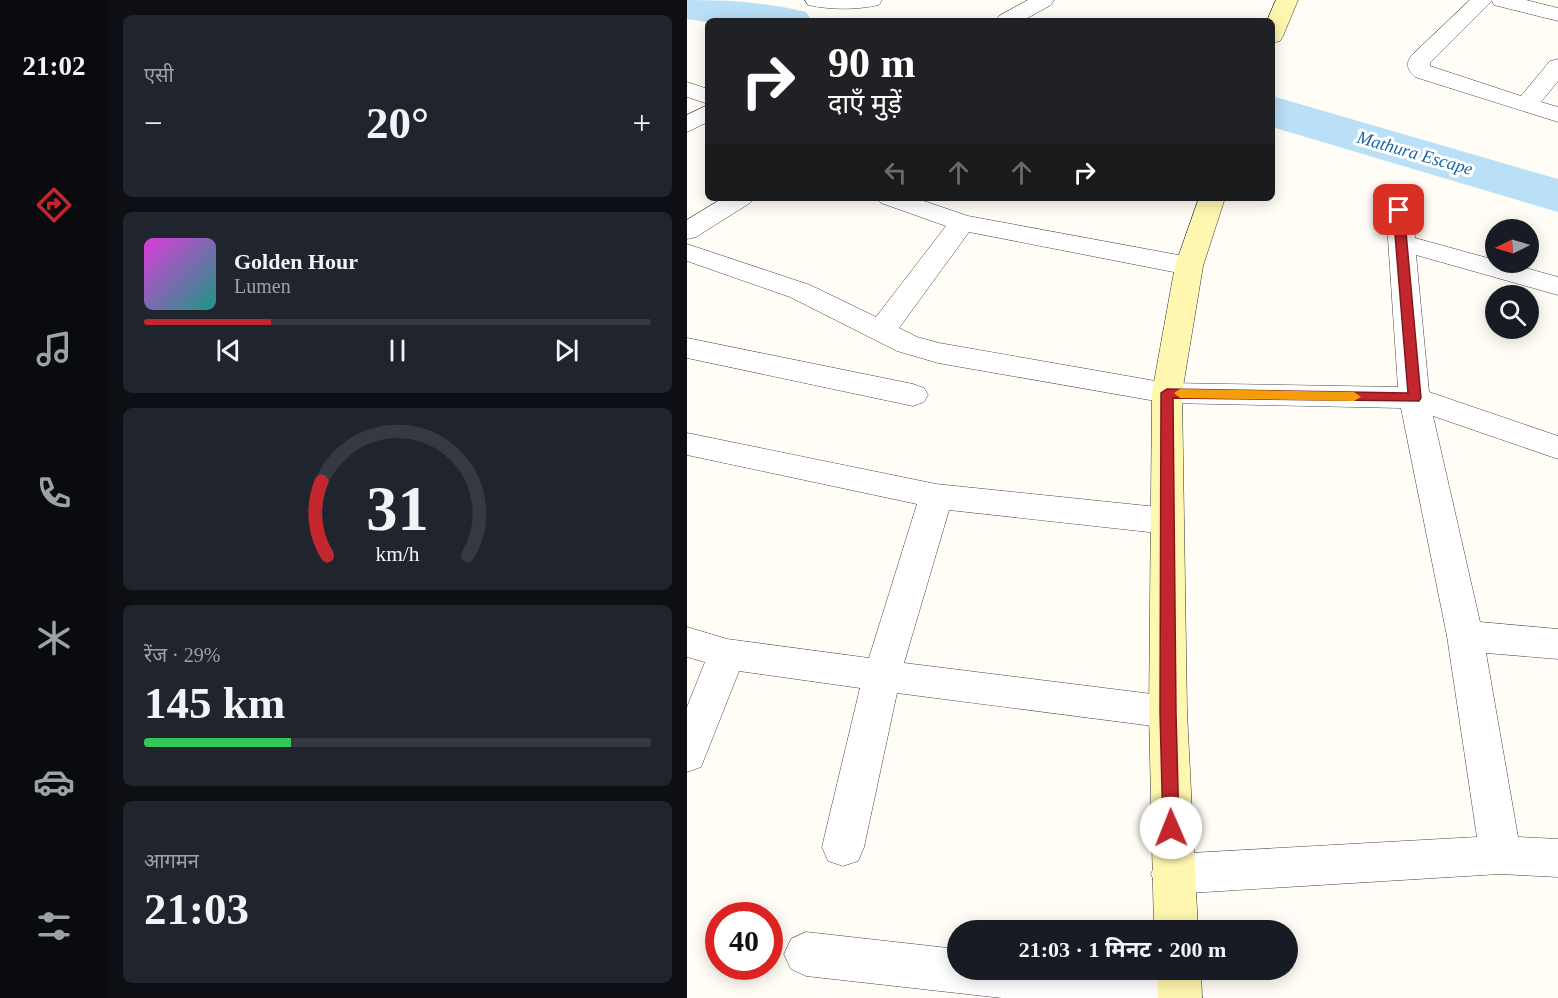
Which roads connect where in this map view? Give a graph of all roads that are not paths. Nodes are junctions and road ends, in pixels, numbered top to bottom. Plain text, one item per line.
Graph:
1 (816, 0) edge
2 (871, 0) edge
3 (1043, 0) edge
4 (1287, 0) edge
5 (1482, 0) edge
6 (1502, 0) edge
7 (1558, 15) edge
8 (1012, 18) edge
9 (1275, 29) edge
10 (1558, 66) edge
11 (687, 89) edge
12 (705, 96) edge
13 (1525, 105) junction
14 (705, 114) edge
15 (1558, 115) edge
16 (687, 125) edge
17 (1398, 194) dead end
18 (736, 201) edge
19 (899, 201) edge
20 (1211, 201) edge
21 (961, 223) junction
22 (687, 231) edge
23 (1402, 243) junction
24 (687, 252) edge
25 (1188, 266) junction
26 (1558, 286) edge
27 (882, 330) junction
28 (687, 348) edge
29 (1167, 393) junction
30 (913, 394) dead end
31 (1414, 398) junction
32 (687, 444) edge
33 (1558, 448) edge
34 (936, 496) junction
35 (1167, 522) junction
36 (1465, 636) junction
37 (687, 642) edge
38 (1558, 644) edge
39 (727, 654) junction
40 (882, 675) junction
41 (1168, 712) junction
42 (687, 755) edge
43 (843, 847) dead end
44 (1500, 855) junction
45 (1558, 858) edge
46 (1172, 874) junction
47 (1175, 920) edge
48 (806, 954) dead end
49 (1180, 988) edge

1 - 2 street
3 - 8 street
4 - 9 street
5 - 13 street
6 - 7 street
10 - 13 street
11 - 12 street
13 - 15 street
14 - 16 street
17 - 23 street
18 - 22 street
19 - 21 street
20 - 25 street
21 - 25 street
21 - 27 street
23 - 26 street
23 - 31 street
24 - 27 street
25 - 29 street
27 - 29 street
28 - 30 street
29 - 31 street
29 - 35 street
31 - 33 street
31 - 36 street
32 - 34 street
34 - 35 street
34 - 40 street
35 - 41 street
36 - 38 street
36 - 44 street
37 - 39 street
39 - 40 street
39 - 42 street
40 - 41 street
40 - 43 street
41 - 46 street
44 - 45 street
44 - 46 street
46 - 47 street
48 - 49 street

